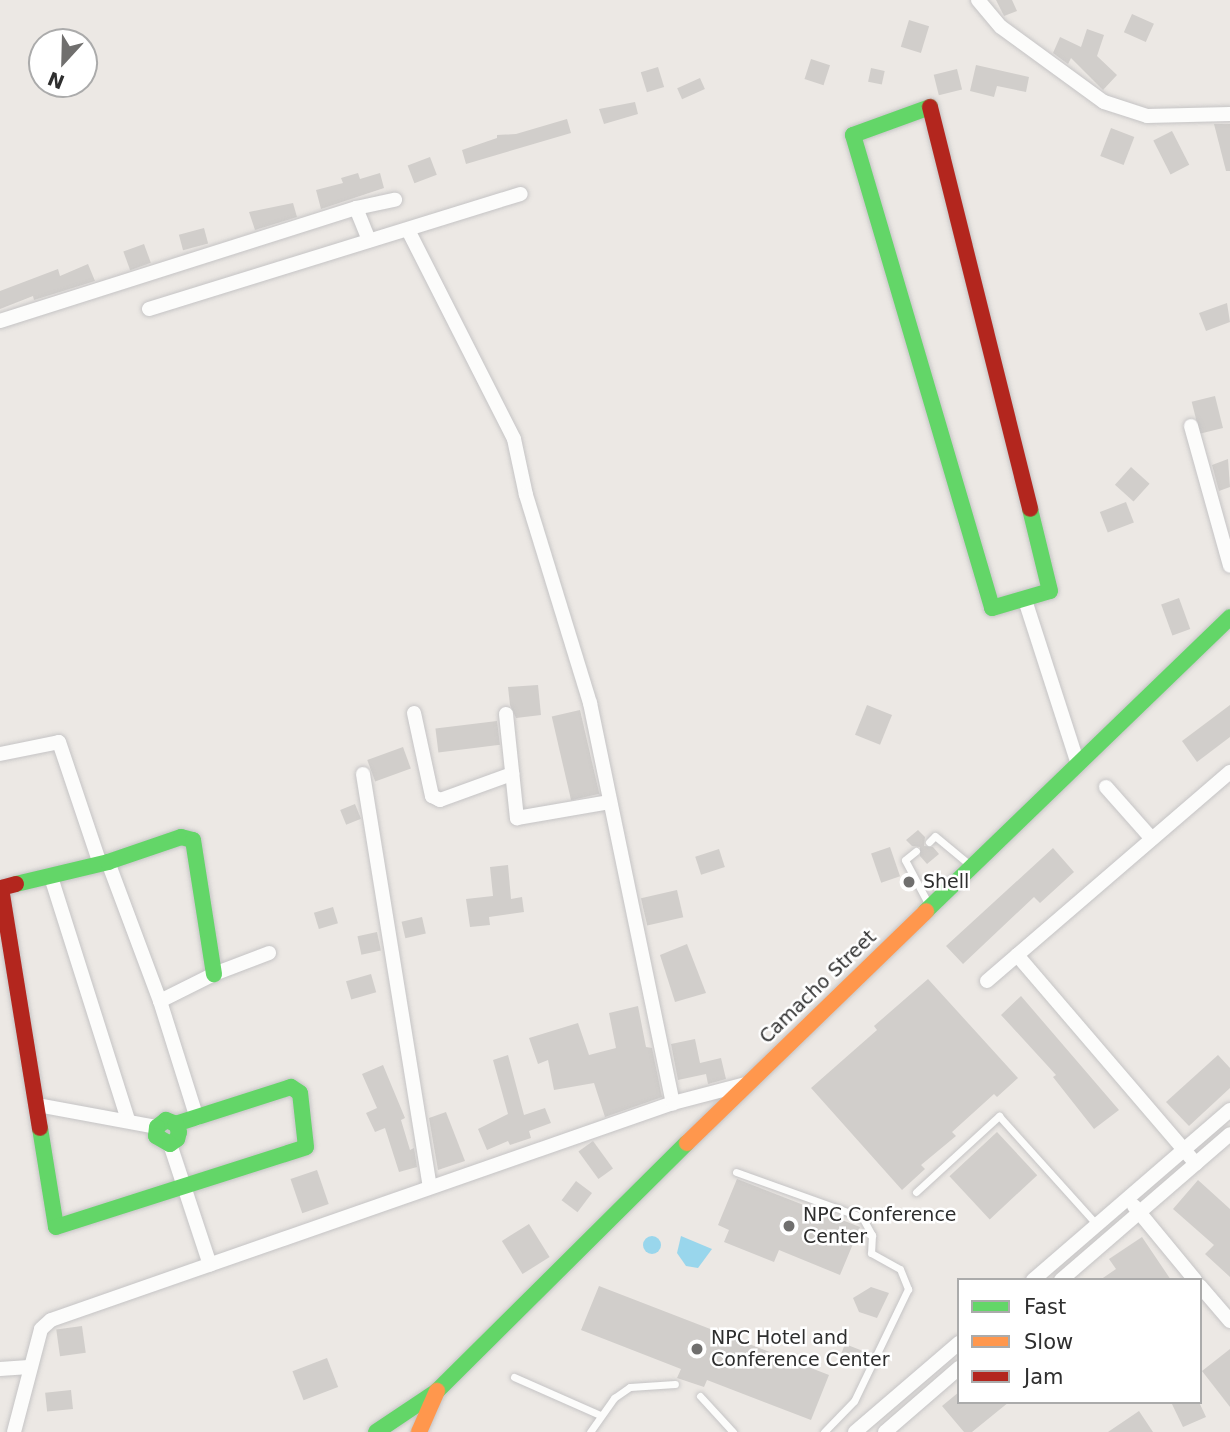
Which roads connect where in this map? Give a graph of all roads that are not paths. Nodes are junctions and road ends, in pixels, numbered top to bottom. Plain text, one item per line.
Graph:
1 (978, 0) edge
2 (1230, 114) edge
3 (521, 194) dead end
4 (395, 200) dead end
5 (356, 208) junction
6 (408, 230) junction
7 (369, 240) junction
8 (149, 309) dead end
9 (0, 321) edge
10 (1191, 426) dead end
11 (1230, 566) edge
12 (1025, 600) junction
13 (1230, 617) edge
14 (414, 713) dead end
15 (506, 714) dead end
16 (0, 754) edge
17 (1077, 761) junction
18 (1230, 772) edge
19 (363, 774) dead end
20 (512, 774) junction
21 (1106, 787) dead end
22 (610, 802) junction
23 (1152, 839) junction
24 (929, 842) dead end
25 (916, 851) dead end
26 (104, 863) junction
27 (974, 868) junction
28 (51, 877) junction
29 (3, 901) edge
30 (931, 909) junction
31 (269, 953) dead end
32 (1017, 955) junction
33 (214, 974) junction
34 (987, 981) dead end
35 (160, 1001) junction
36 (747, 1084) junction
37 (673, 1103) junction
38 (37, 1105) junction
39 (1230, 1110) edge
40 (197, 1118) junction
41 (128, 1120) junction
42 (176, 1124) junction
43 (157, 1127) junction
44 (1230, 1134) edge
45 (170, 1144) junction
46 (1184, 1150) junction
47 (1195, 1164) junction
48 (736, 1172) dead end
49 (184, 1186) junction
50 (430, 1186) junction
51 (916, 1192) dead end
52 (1128, 1198) junction
53 (1139, 1212) junction
54 (1097, 1225) junction
55 (210, 1265) junction
56 (1035, 1278) edge
57 (1063, 1278) edge
58 (1193, 1278) edge
59 (1202, 1288) edge
60 (1230, 1321) edge
61 (957, 1345) edge
62 (29, 1367) junction
63 (0, 1369) edge
64 (957, 1370) edge
65 (514, 1377) dead end
66 (675, 1384) dead end
67 (437, 1391) junction
68 (701, 1396) dead end
69 (600, 1415) junction
70 (14, 1432) edge
71 (376, 1432) edge
72 (419, 1432) edge
73 (590, 1432) edge
74 (733, 1432) edge
75 (824, 1432) edge
76 (855, 1432) edge
77 (885, 1432) edge

1 - 2 street
3 - 6 street
4 - 5 street
5 - 7 street
5 - 9 street
6 - 7 street
6 - 22 street
7 - 8 street
10 - 11 street
12 - 12 street
12 - 17 street
13 - 17 street, Camacho Street
14 - 20 street
15 - 20 street
16 - 26 street
17 - 27 street, Camacho Street
18 - 23 street
19 - 50 street
20 - 22 street
21 - 23 street
22 - 37 street
23 - 32 street
24 - 27 lane
25 - 30 lane
26 - 28 street
26 - 33 street
26 - 35 street
27 - 30 street, Camacho Street
28 - 29 street
28 - 41 street
29 - 38 street
30 - 36 street, Camacho Street
31 - 33 street
32 - 34 street
32 - 46 street
33 - 35 street
35 - 40 street
36 - 37 street
36 - 67 street, Camacho Street
37 - 50 street
38 - 41 street
38 - 49 street
39 - 46 street
40 - 42 street
40 - 49 street
41 - 43 street
42 - 43 street
42 - 45 street
43 - 45 street
44 - 47 street
45 - 49 street
46 - 47 street
46 - 52 street
47 - 53 street
48 - 75 lane
49 - 55 street
50 - 55 street
51 - 54 lane
52 - 53 street
52 - 54 street
53 - 57 street
53 - 58 street
54 - 56 street
55 - 62 street
59 - 60 street
61 - 76 street
62 - 63 street
62 - 70 street
64 - 77 street
65 - 69 lane
66 - 69 lane
67 - 71 street, Camacho Street
67 - 72 street, Camacho Street
68 - 74 lane
69 - 73 lane

